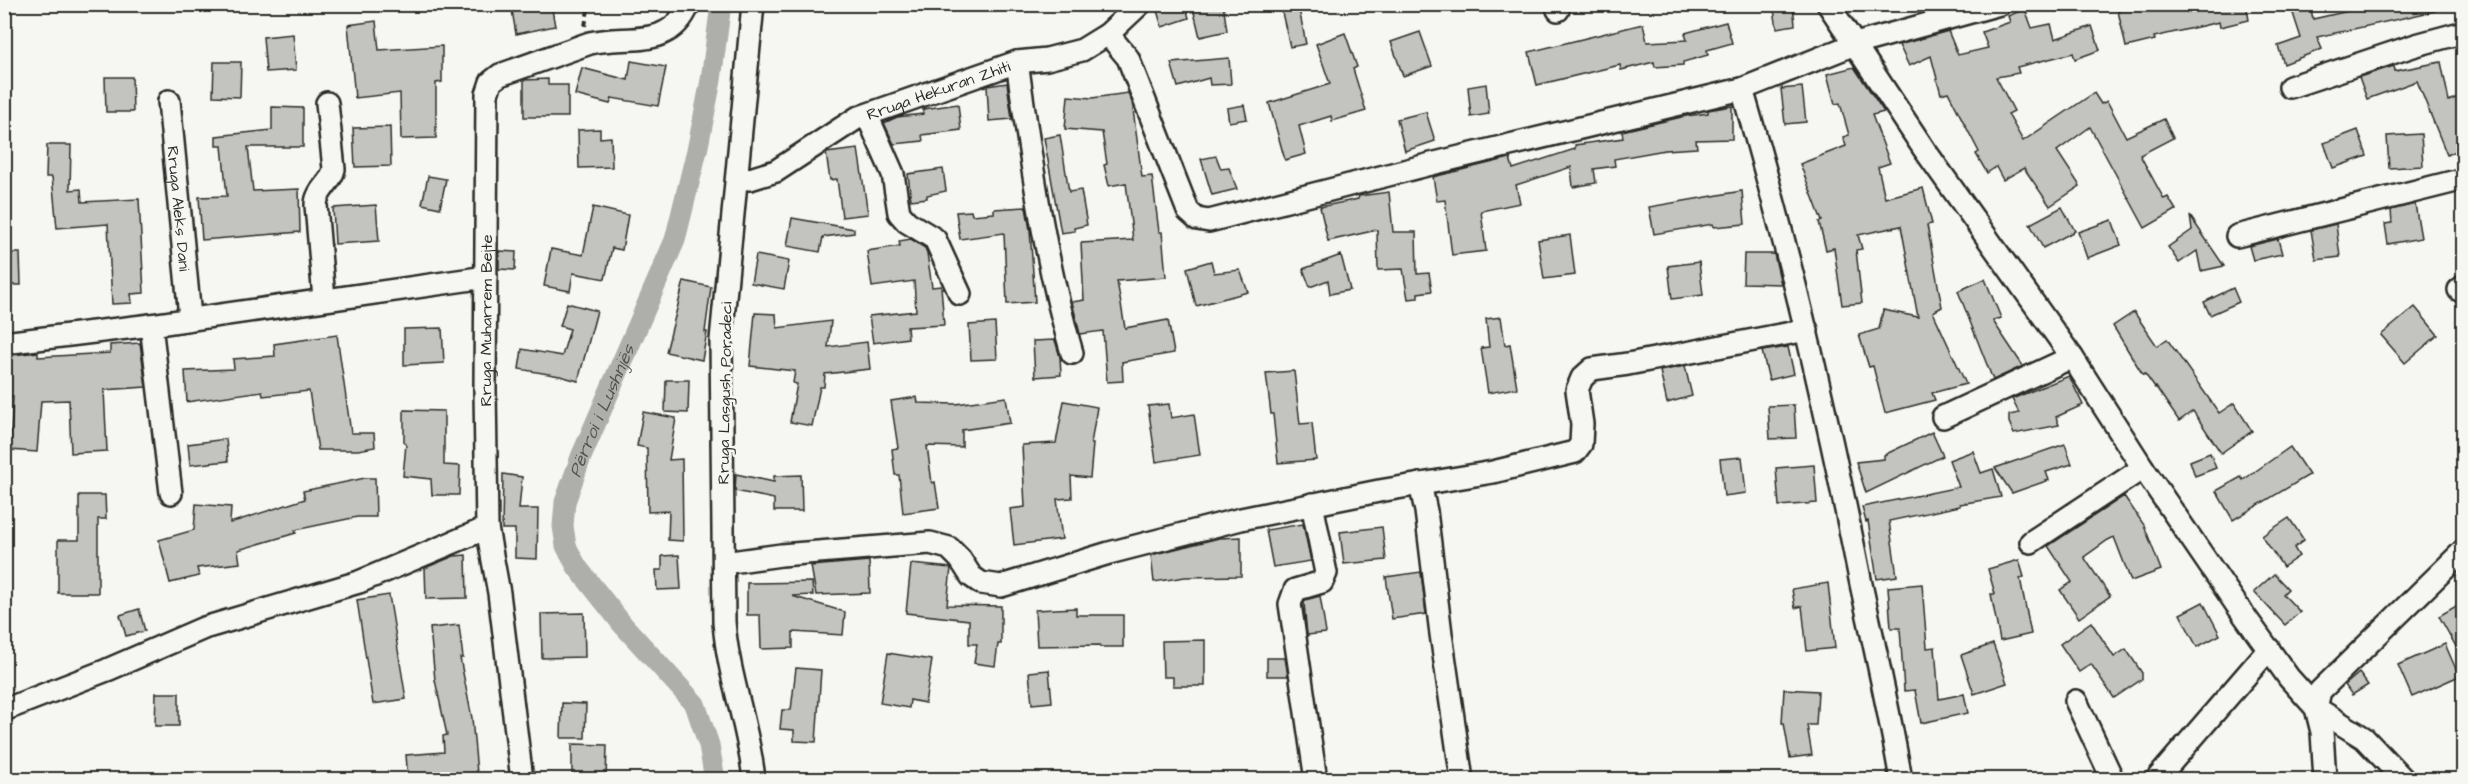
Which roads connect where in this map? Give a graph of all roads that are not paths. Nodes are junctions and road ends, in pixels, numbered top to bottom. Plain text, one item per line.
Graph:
1 (689, 4) edge
2 (753, 4) edge
3 (1140, 4) edge
4 (1827, 4) edge
5 (2000, 4) edge
6 (2463, 32) edge
7 (1108, 34) junction
8 (1855, 44) junction
9 (1017, 62) junction
10 (2290, 87) dead end
11 (1742, 89) junction
12 (169, 101) dead end
13 (327, 103) dead end
14 (867, 115) junction
15 (738, 178) junction
16 (2463, 180) edge
17 (2236, 236) dead end
18 (486, 277) junction
19 (960, 294) dead end
20 (324, 300) junction
21 (190, 317) junction
22 (151, 325) junction
23 (1807, 330) junction
24 (4, 343) edge
25 (1072, 352) dead end
26 (2072, 357) junction
27 (1943, 417) dead end
28 (2143, 468) junction
29 (1420, 484) junction
30 (171, 493) dead end
31 (1312, 504) junction
32 (487, 528) junction
33 (2031, 542) dead end
34 (2463, 550) edge
35 (724, 563) junction
36 (2269, 649) junction
37 (2076, 701) dead end
38 (2310, 702) junction
39 (4, 710) edge
40 (522, 780) edge
41 (754, 780) edge
42 (1316, 780) edge
43 (1462, 780) edge
44 (1901, 780) edge
45 (2113, 780) edge
46 (2156, 780) edge
47 (2325, 780) edge
48 (2404, 780) edge

1 - 18 street, Rruga Muharrem Bejte
2 - 15 street, Rruga Lasgush Poradeci
3 - 7 street, Rruga Hekuran Zhiti
4 - 8 street
5 - 8 street
6 - 10 street
7 - 9 street, Rruga Hekuran Zhiti
7 - 11 street
8 - 11 street
8 - 26 street
9 - 14 street, Rruga Hekuran Zhiti
9 - 25 street
11 - 23 street
12 - 21 street, Rruga Aleks Dani
13 - 20 street
14 - 15 street, Rruga Hekuran Zhiti
14 - 19 street
15 - 35 street, Rruga Lasgush Poradeci
16 - 17 street
18 - 20 street
18 - 32 street, Rruga Muharrem Bejte
20 - 21 street
21 - 22 street
22 - 24 street
22 - 30 street
23 - 29 street
23 - 44 street
26 - 27 street
26 - 28 street
28 - 33 street
28 - 36 street
29 - 31 street
29 - 43 street
31 - 35 street
31 - 42 street
32 - 39 street
32 - 40 street, Rruga Muharrem Bejte
34 - 38 street
35 - 41 street, Rruga Lasgush Poradeci
36 - 38 street
36 - 46 street
37 - 45 street
38 - 47 street
38 - 48 street

